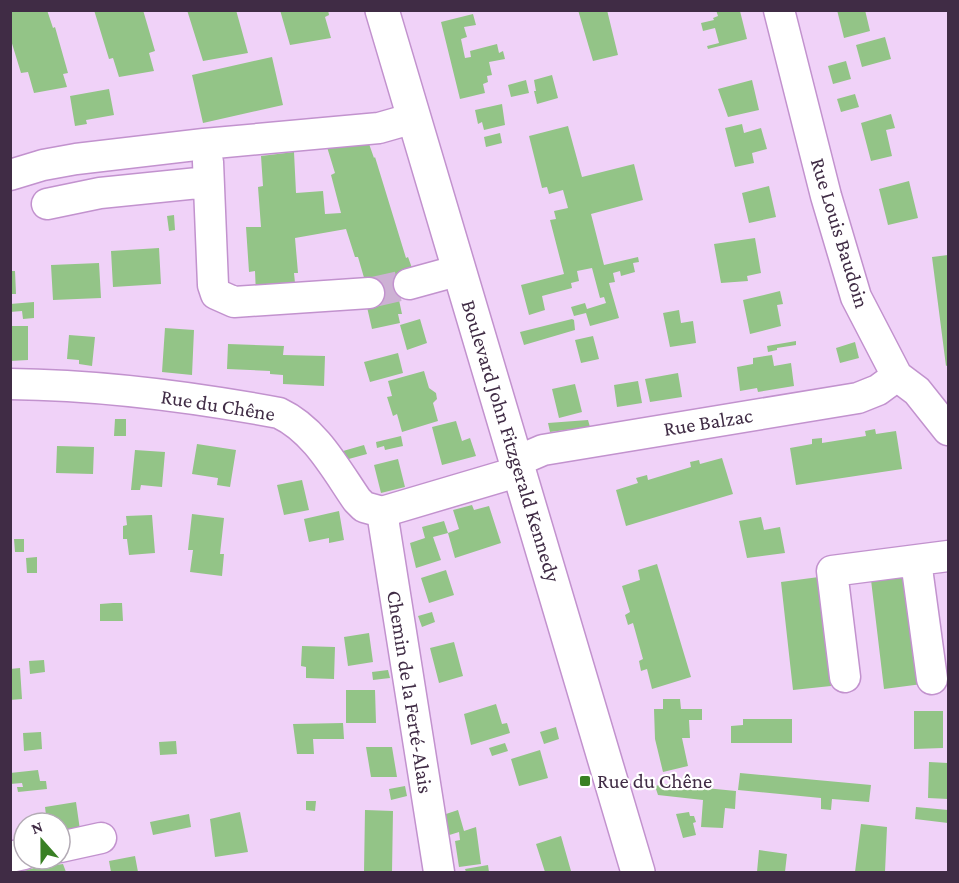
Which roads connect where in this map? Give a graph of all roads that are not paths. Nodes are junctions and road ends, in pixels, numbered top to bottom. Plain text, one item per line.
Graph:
1 (382, 10) edge
2 (779, 10) edge
3 (414, 118) junction
4 (10, 175) edge
5 (47, 204) dead end
6 (460, 270) junction
7 (409, 284) tunnel mouth
8 (369, 293) tunnel mouth
9 (897, 376) junction
10 (10, 384) edge
11 (948, 427) edge
12 (518, 465) junction
13 (382, 512) junction
14 (948, 556) edge
15 (916, 561) junction
16 (845, 677) dead end
17 (932, 679) dead end
18 (101, 838) dead end
19 (72, 844) edge
20 (439, 873) edge
21 (638, 873) edge

1 - 3 main road, Boulevard John Fitzgerald Kennedy
2 - 9 street, Rue Louis Baudoin
3 - 4 street
3 - 6 main road, Boulevard John Fitzgerald Kennedy
5 - 8 street
6 - 7 street
6 - 12 main road, Boulevard John Fitzgerald Kennedy
9 - 11 street, Rue Louis Baudoin
9 - 12 street, Rue Balzac
10 - 13 street, Rue du Chêne
12 - 13 street
12 - 21 main road, Boulevard John Fitzgerald Kennedy
13 - 20 street, Chemin de la Ferté-Alais
14 - 15 street
15 - 16 street
15 - 17 street
18 - 19 street

